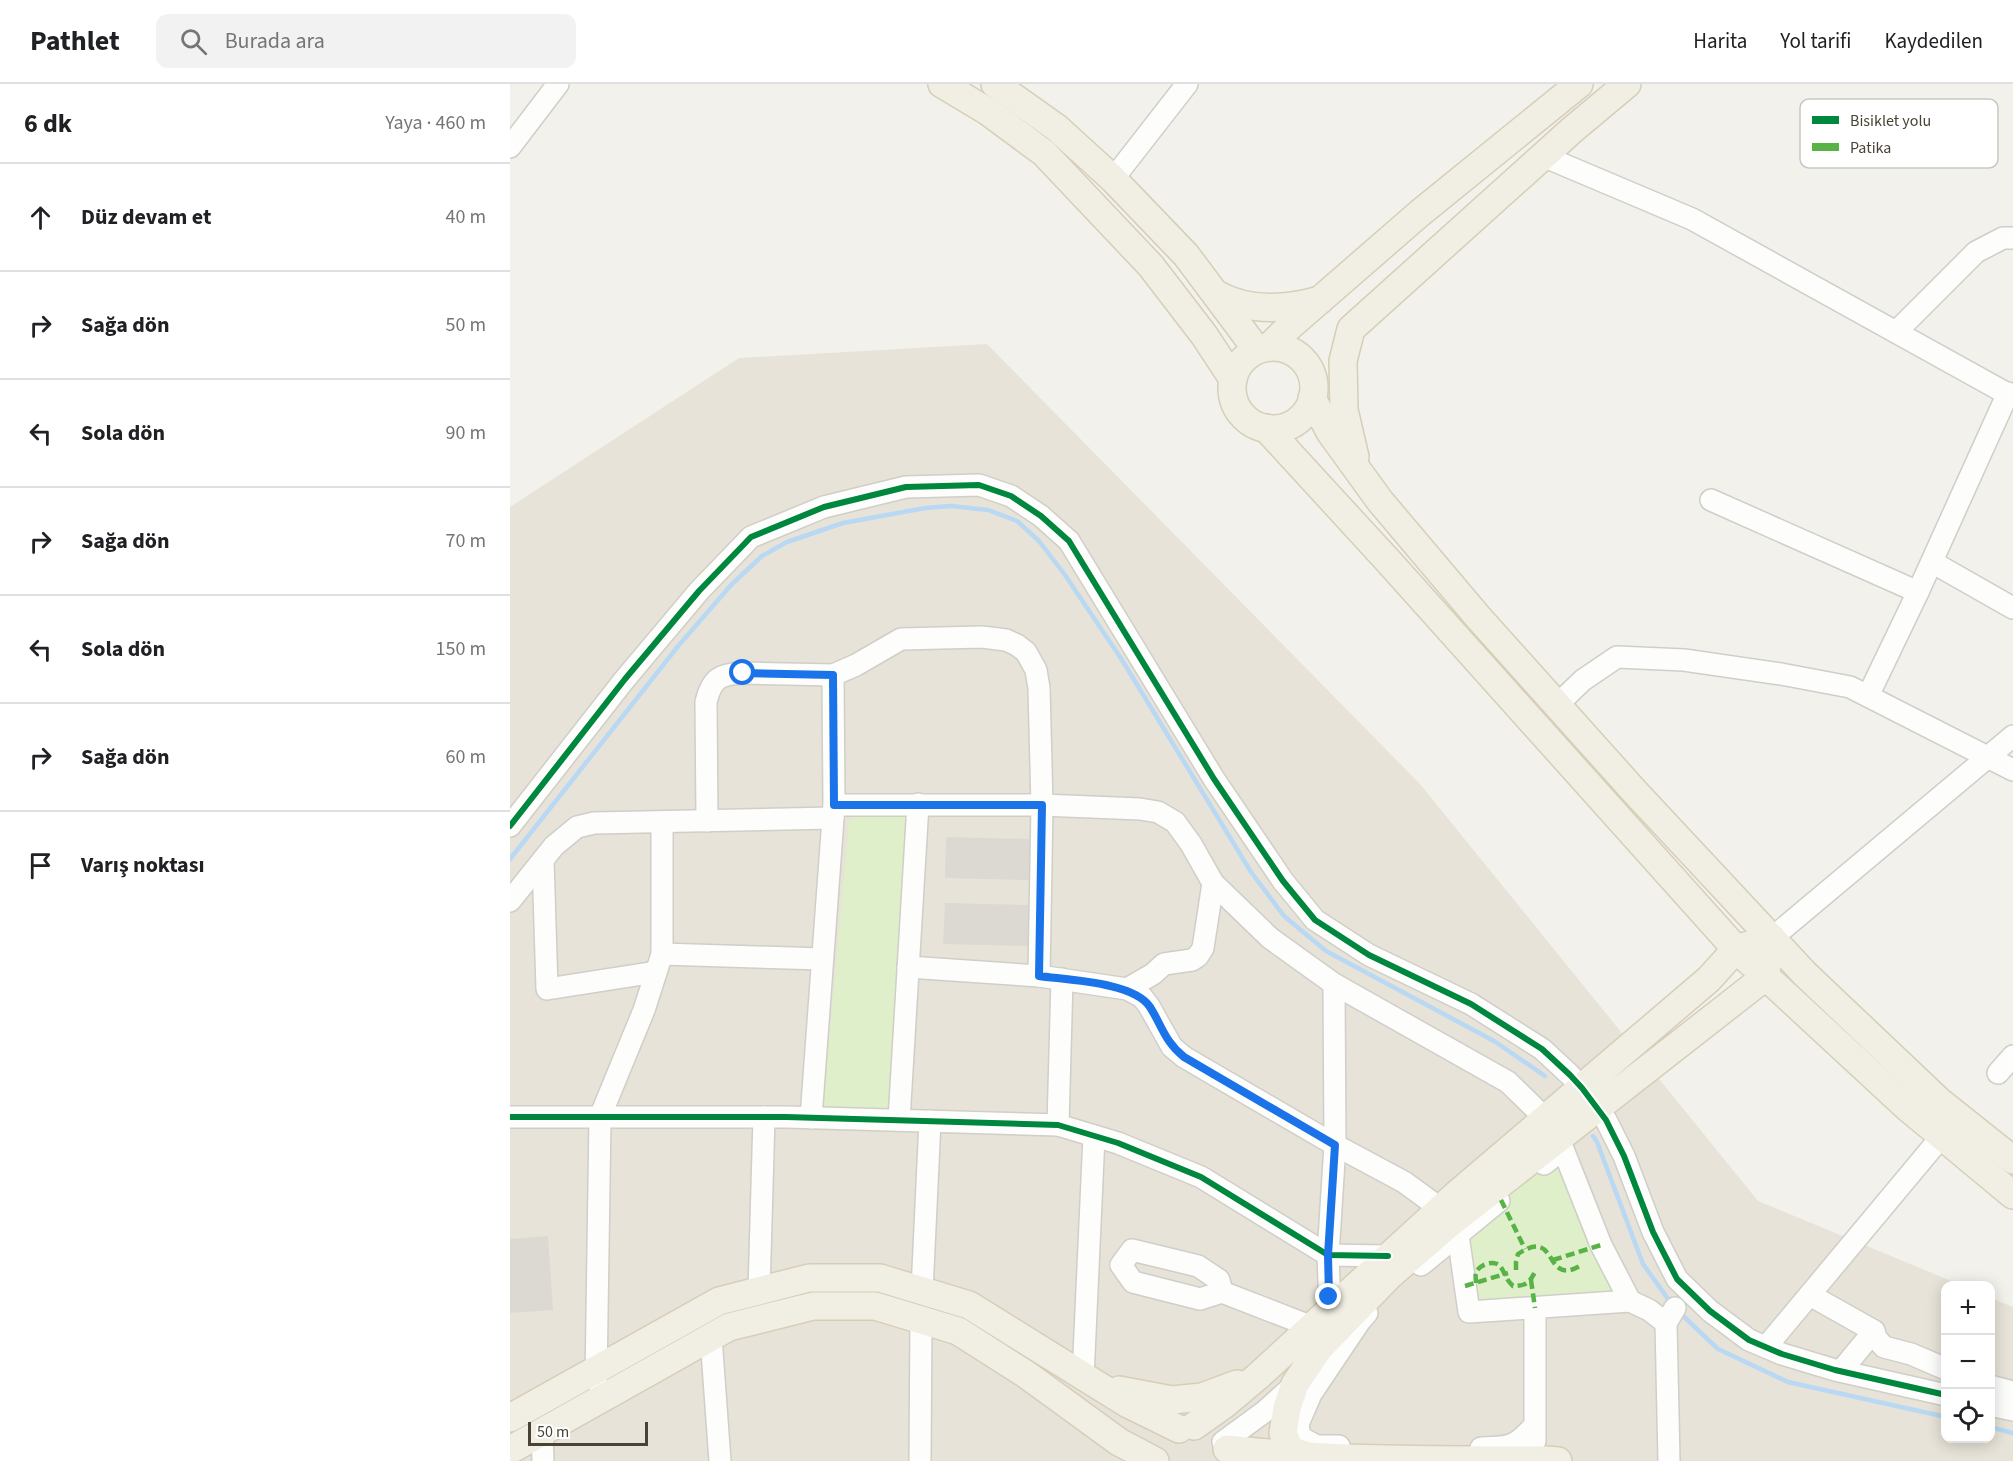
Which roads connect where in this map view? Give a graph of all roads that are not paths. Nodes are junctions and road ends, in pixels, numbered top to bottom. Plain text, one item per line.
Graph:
1 (558, 84) edge
2 (942, 84) edge
3 (995, 84) edge
4 (1187, 84) edge
5 (1579, 84) edge
6 (1627, 84) edge
7 (510, 147) edge
8 (1543, 156) junction
9 (1113, 179) junction
10 (2013, 238) edge
11 (1216, 294) junction
12 (1321, 300) junction
13 (1351, 329) junction
14 (1896, 332) junction
15 (1263, 348) junction
16 (1233, 379) junction
17 (1313, 389) junction
18 (2011, 395) edge
19 (1266, 428) junction
20 (1358, 470) junction
21 (1711, 500) dead end
22 (1932, 562) junction
23 (1918, 592) junction
24 (2013, 608) edge
25 (833, 675) junction
26 (1868, 696) junction
27 (1557, 705) junction
28 (2013, 736) edge
29 (1986, 757) junction
30 (2013, 771) edge
31 (918, 804) junction
32 (1042, 805) junction
33 (833, 811) junction
34 (707, 821) junction
35 (662, 822) junction
36 (510, 826) edge
37 (543, 860) junction
38 (1213, 883) junction
39 (510, 901) edge
40 (1772, 938) junction
41 (1736, 949) junction
42 (822, 959) junction
43 (659, 963) junction
44 (908, 967) junction
45 (1039, 976) junction
46 (1765, 977) junction
47 (1062, 979) junction
48 (1334, 984) junction
49 (1127, 989) junction
50 (2013, 1056) edge
51 (1998, 1073) dead end
52 (1589, 1098) junction
53 (510, 1117) edge
54 (600, 1117) junction
55 (764, 1117) junction
56 (811, 1118) junction
57 (899, 1120) junction
58 (930, 1121) junction
59 (1058, 1125) junction
60 (1557, 1134) junction
61 (1094, 1136) junction
62 (1942, 1136) junction
63 (1335, 1145) junction
64 (2013, 1160) edge
65 (2013, 1195) edge
66 (1441, 1209) junction
67 (1458, 1234) junction
68 (1328, 1255) junction
69 (1388, 1256) junction
70 (759, 1291) junction
71 (922, 1291) junction
72 (1222, 1292) dead end
73 (1810, 1295) junction
74 (1630, 1301) junction
75 (1535, 1308) junction
76 (1330, 1309) junction
77 (921, 1319) junction
78 (1309, 1328) junction
79 (1874, 1331) junction
80 (711, 1337) junction
81 (1766, 1347) junction
82 (1941, 1368) edge
83 (596, 1370) junction
84 (1841, 1371) junction
85 (1257, 1377) junction
86 (1092, 1382) junction
87 (1295, 1383) junction
88 (1995, 1387) edge
89 (2013, 1392) edge
90 (1941, 1394) edge
91 (595, 1402) junction
92 (1995, 1406) edge
93 (2013, 1410) edge
94 (510, 1418) edge
95 (1534, 1426) junction
96 (1186, 1428) junction
97 (542, 1432) junction
98 (510, 1450) edge
99 (1227, 1451) edge
100 (1547, 1460) edge
101 (543, 1461) edge
102 (720, 1461) edge
103 (920, 1461) edge
104 (1156, 1461) edge
105 (1323, 1461) edge
106 (1669, 1461) edge

1 - 7 street
2 - 16 main road
3 - 9 main road
4 - 9 street
5 - 12 main road
6 - 8 main road
8 - 13 main road
8 - 14 street
9 - 11 main road
10 - 14 street
11 - 12 main road
11 - 15 main road
12 - 15 main road
13 - 17 main road
13 - 20 main road
14 - 18 street
15 - 16 main road
15 - 17 main road
16 - 19 main road
17 - 19 main road
17 - 20 main road
18 - 22 street
19 - 41 main road
20 - 27 main road
21 - 23 street
22 - 23 street
22 - 24 street
23 - 26 street
25 - 32 street
25 - 33 street
25 - 34 street
26 - 27 street
26 - 29 street
27 - 40 main road
28 - 29 street
29 - 30 street
29 - 40 street
31 - 32 street
31 - 33 street
31 - 44 street
32 - 38 street
32 - 45 street
33 - 34 street
33 - 42 street
34 - 35 street
35 - 37 street
35 - 43 street
36 - 52 street
37 - 39 street
37 - 43 street
38 - 48 street
38 - 49 street
40 - 41 main road
40 - 46 main road
40 - 64 main road
41 - 46 main road
41 - 52 main road
42 - 43 street
42 - 56 street
43 - 54 street
44 - 45 street
44 - 57 street
45 - 47 street
46 - 52 main road
46 - 62 main road
47 - 49 street
47 - 59 street
48 - 60 street
48 - 63 street
49 - 63 street
50 - 51 street
52 - 60 main road
52 - 81 street
53 - 54 street
54 - 55 street
54 - 83 street
55 - 56 street
55 - 70 street
56 - 57 street
57 - 58 street
58 - 59 street
58 - 71 street
59 - 61 street
60 - 66 main road
60 - 67 street
60 - 74 street
60 - 87 main road
61 - 68 street
61 - 86 street
62 - 65 main road
62 - 73 street
63 - 66 street
63 - 68 street
66 - 69 main road
67 - 75 street
67 - 95 street
68 - 69 street
68 - 76 street
69 - 76 main road
70 - 71 main road
70 - 83 main road
71 - 86 main road
72 - 78 street
73 - 79 street
73 - 81 street
74 - 75 street
74 - 106 street
75 - 95 street
76 - 78 main road
77 - 80 main road
77 - 103 street
77 - 104 main road
78 - 85 main road
79 - 82 street
79 - 84 street
80 - 91 main road
80 - 102 street
81 - 84 street
83 - 91 street
83 - 94 main road
84 - 90 street
85 - 86 main road
85 - 96 main road
86 - 96 main road
87 - 99 street
87 - 105 main road
88 - 89 street
91 - 97 main road
92 - 93 street
95 - 100 street
96 - 99 main road
96 - 104 main road
97 - 98 main road
97 - 101 street
99 - 105 main road
100 - 105 main road

